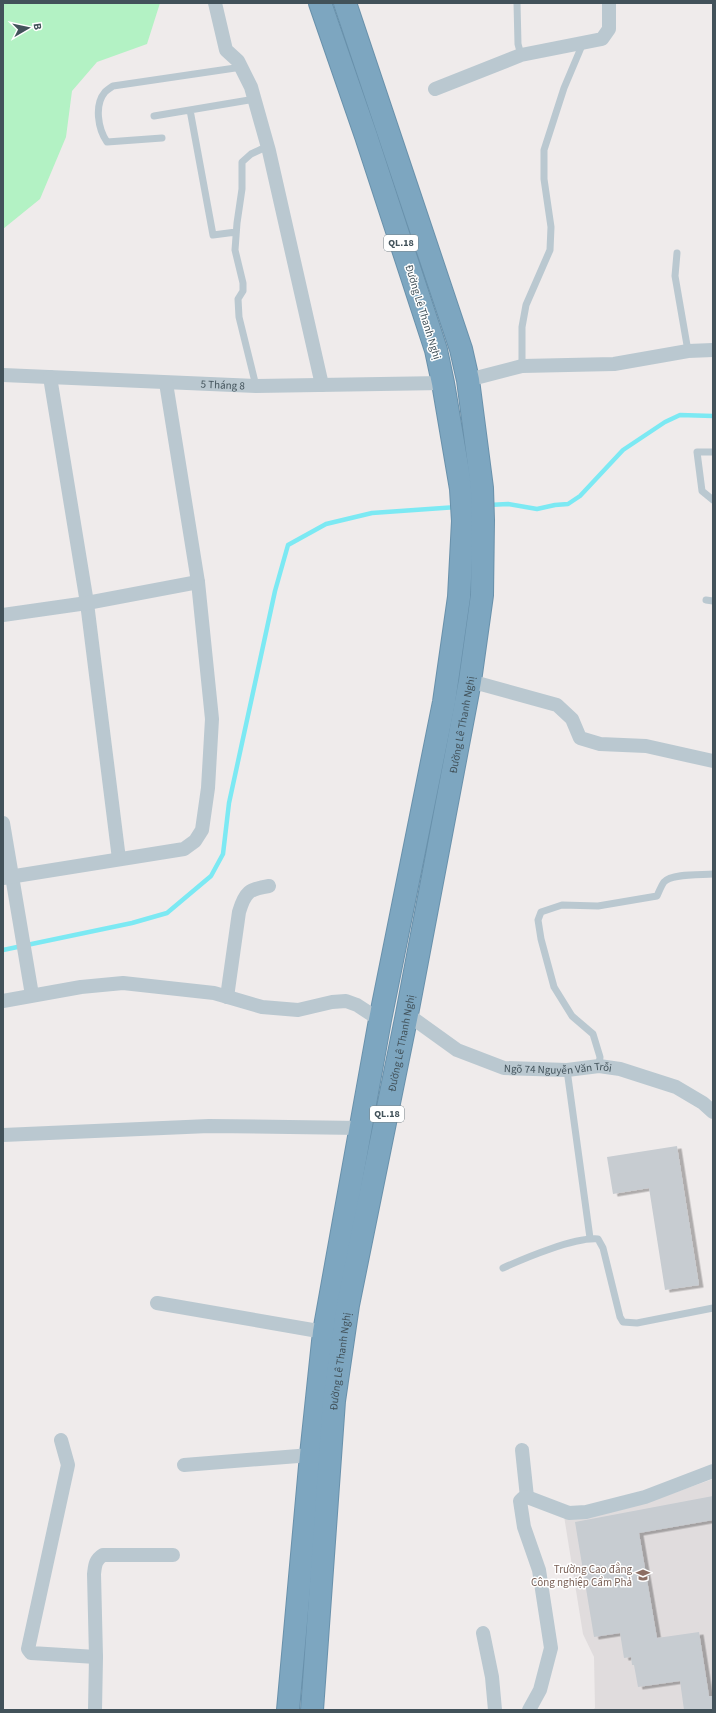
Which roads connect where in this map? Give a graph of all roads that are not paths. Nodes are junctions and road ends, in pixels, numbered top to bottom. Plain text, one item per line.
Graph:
1 (215, 3) edge
2 (320, 3) edge
3 (345, 3) edge
4 (517, 3) edge
5 (609, 3) edge
6 (583, 43) junction
7 (521, 55) junction
8 (242, 67) junction
9 (435, 89) dead end
10 (255, 99) junction
11 (190, 110) junction
12 (154, 116) dead end
13 (388, 128) junction
14 (366, 136) junction
15 (162, 138) dead end
16 (268, 146) junction
17 (236, 232) junction
18 (677, 253) dead end
19 (713, 350) edge
20 (688, 351) junction
21 (522, 366) junction
22 (3, 375) edge
23 (50, 377) junction
24 (468, 380) junction
25 (166, 383) junction
26 (443, 383) junction
27 (322, 385) junction
28 (256, 386) junction
29 (713, 452) edge
30 (471, 488) junction
31 (713, 500) edge
32 (473, 521) junction
33 (198, 582) junction
34 (87, 603) junction
35 (3, 615) edge
36 (470, 681) junction
37 (713, 761) edge
38 (420, 819) junction
39 (3, 823) edge
40 (443, 824) junction
41 (119, 859) junction
42 (713, 874) edge
43 (7, 877) edge
44 (269, 886) dead end
45 (32, 996) junction
46 (227, 997) junction
47 (3, 1001) edge
48 (407, 1014) junction
49 (380, 1020) junction
50 (599, 1066) junction
51 (567, 1070) junction
52 (713, 1112) edge
53 (360, 1128) junction
54 (3, 1135) edge
55 (590, 1238) junction
56 (503, 1268) dead end
57 (157, 1303) dead end
58 (713, 1308) edge
59 (324, 1332) junction
60 (61, 1440) dead end
61 (522, 1450) dead end
62 (310, 1455) junction
63 (184, 1465) dead end
64 (713, 1471) edge
65 (527, 1497) junction
66 (172, 1555) dead end
67 (484, 1633) dead end
68 (96, 1657) junction
69 (95, 1710) edge
70 (288, 1710) edge
71 (312, 1710) edge
72 (495, 1710) edge
73 (529, 1710) edge

1 - 8 street
2 - 14 highway, Đường Lê Thanh Nghị / QL.18
3 - 13 highway, Đường Lê Thanh Nghị / QL.18
4 - 7 lane
5 - 6 street
6 - 7 street
6 - 21 lane
7 - 9 street
8 - 10 street
8 - 15 lane
10 - 11 lane
10 - 16 street
11 - 12 lane
11 - 17 lane
13 - 14 highway
13 - 24 highway, Đường Lê Thanh Nghị / QL.18
14 - 26 highway, Đường Lê Thanh Nghị / QL.18
16 - 17 lane
16 - 27 street
17 - 28 lane
18 - 20 lane
19 - 20 street
20 - 21 street
21 - 24 street
22 - 23 street, 5 Tháng 8
23 - 25 street, 5 Tháng 8
23 - 34 street
24 - 30 highway, Đường Lê Thanh Nghị / QL.18
25 - 28 street, 5 Tháng 8
25 - 33 street
26 - 27 street, 5 Tháng 8
26 - 30 highway, Đường Lê Thanh Nghị / QL.18
27 - 28 street, 5 Tháng 8
29 - 31 lane
30 - 32 highway, QL.18
32 - 36 highway, Đường Lê Thanh Nghị / QL.18
32 - 38 highway, Đường Lê Thanh Nghị / QL.18
33 - 34 street
33 - 41 street
34 - 35 street
34 - 41 street
36 - 37 street
36 - 40 highway, Đường Lê Thanh Nghị / QL.18
38 - 40 highway
38 - 49 highway, Đường Lê Thanh Nghị / QL.18
39 - 43 street
40 - 48 highway, Đường Lê Thanh Nghị / QL.18
41 - 43 street
42 - 50 lane
43 - 45 street
44 - 46 street
45 - 46 street
45 - 47 street
46 - 49 street
48 - 51 street, Ngõ 74 Nguyễn Văn Trỗi
48 - 71 highway, Đường Lê Thanh Nghị / QL.18
49 - 53 highway, Đường Lê Thanh Nghị / QL.18
50 - 51 street, Ngõ 74 Nguyễn Văn Trỗi
50 - 52 street, Ngõ 74 Nguyễn Văn Trỗi
51 - 55 lane
53 - 54 street
53 - 59 highway, Đường Lê Thanh Nghị / QL.18
55 - 56 lane
55 - 58 lane
57 - 59 street
59 - 62 highway, Đường Lê Thanh Nghị / QL.18
60 - 68 street
61 - 65 street
62 - 63 street
62 - 70 highway, Đường Lê Thanh Nghị / QL.18
64 - 65 street
65 - 73 street
66 - 68 street
67 - 72 street
68 - 69 street

